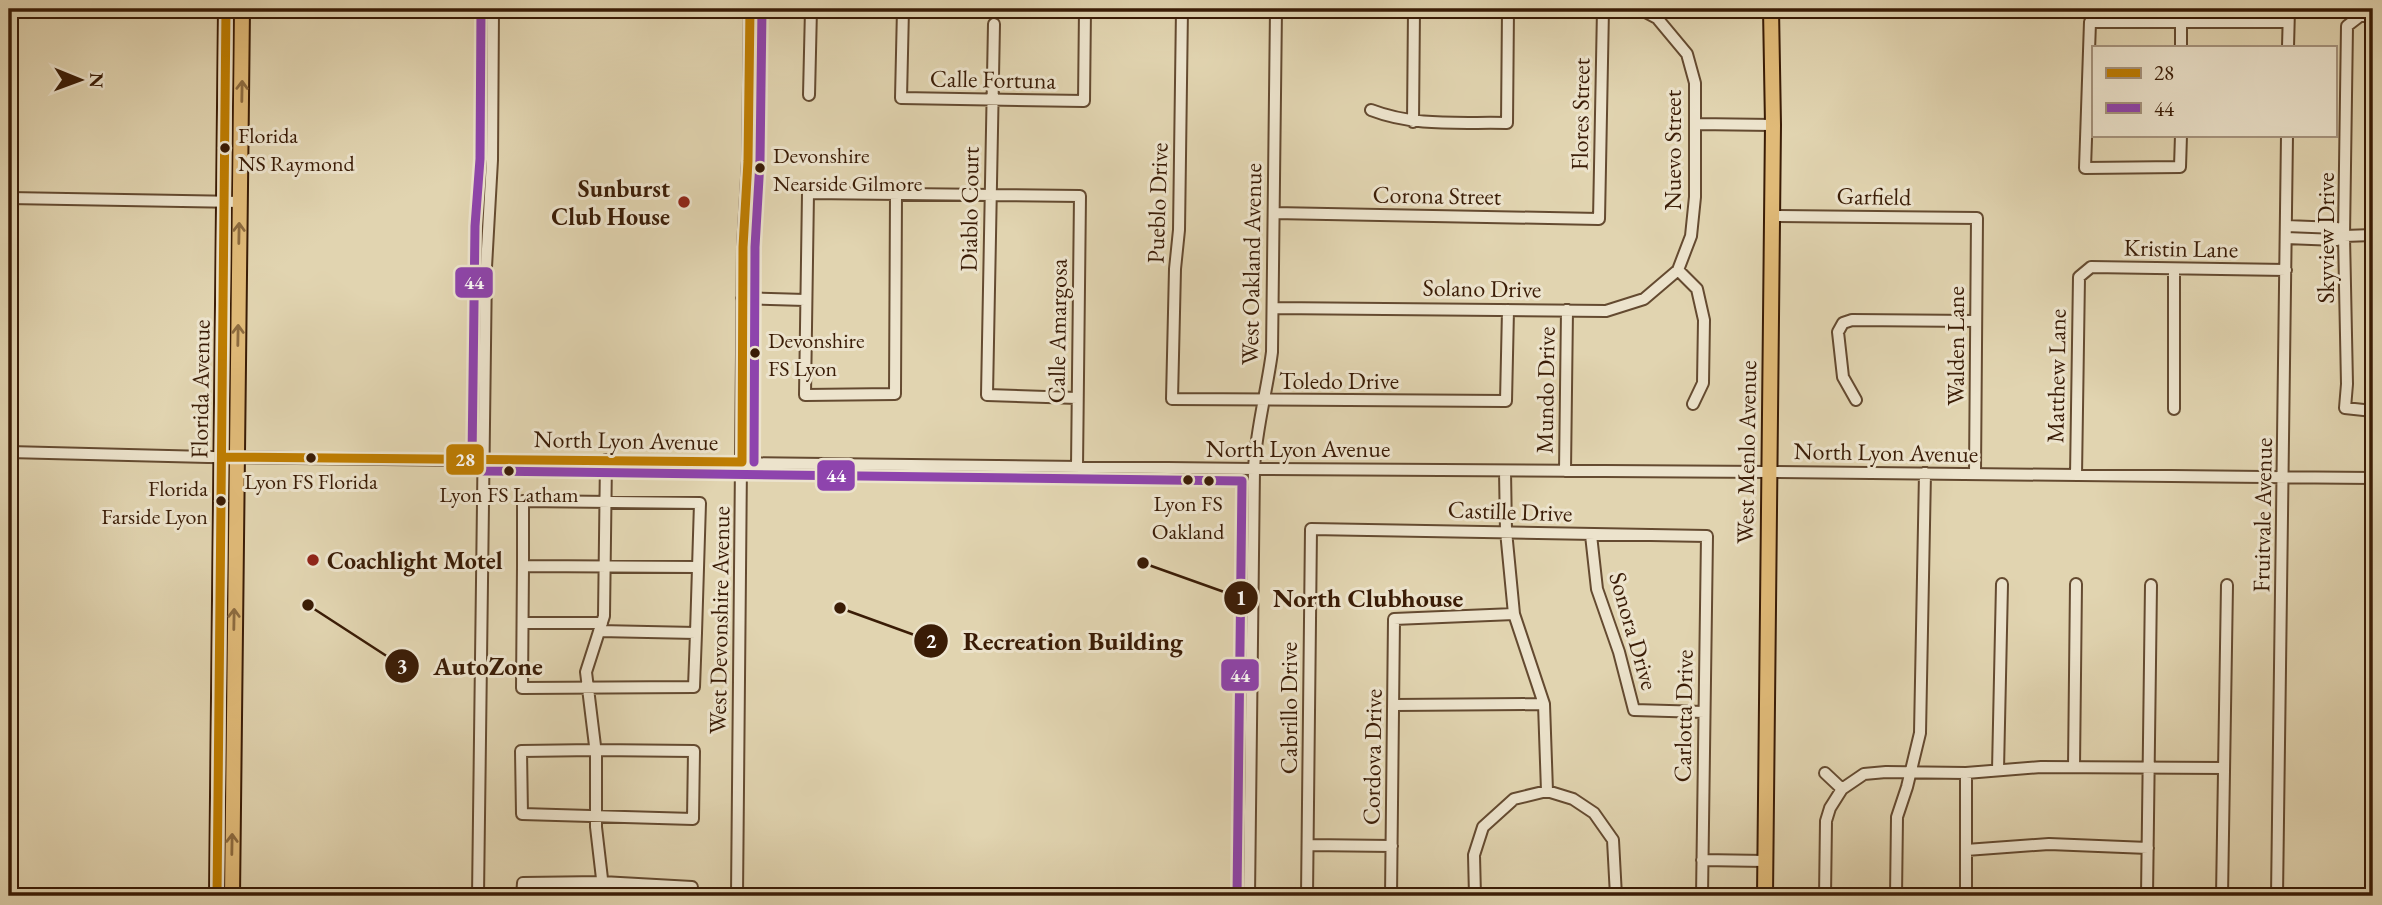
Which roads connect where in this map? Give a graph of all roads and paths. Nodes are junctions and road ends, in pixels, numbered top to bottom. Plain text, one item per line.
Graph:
1 (226, 9) edge
2 (242, 9) edge
3 (493, 9) edge
4 (750, 9) edge
5 (811, 9) edge
6 (903, 9) edge
7 (1086, 9) edge
8 (1182, 9) edge
9 (1276, 9) edge
10 (1414, 9) edge
11 (1508, 9) edge
12 (1603, 9) edge
13 (1640, 9) edge
14 (1771, 9) edge
15 (2288, 9) edge
16 (2373, 16) edge
17 (2181, 22) junction
18 (2288, 22) junction
19 (994, 24) dead end
20 (2181, 46) edge
21 (2288, 46) edge
22 (809, 95) dead end
23 (992, 100) junction
24 (1371, 110) dead end
25 (1413, 122) junction
26 (1696, 124) junction
27 (1773, 125) junction
28 (2180, 136) edge
29 (2287, 136) edge
30 (896, 195) junction
31 (990, 196) junction
32 (9, 198) edge
33 (232, 202) junction
34 (1274, 213) junction
35 (1771, 216) junction
36 (1977, 218) joint
37 (1599, 219) joint
38 (2286, 232) junction
39 (2373, 235) edge
40 (2344, 236) junction
41 (2174, 268) junction
42 (1678, 270) junction
43 (2286, 270) junction
44 (2079, 277) joint
45 (742, 298) junction
46 (805, 300) junction
47 (1273, 308) junction
48 (1508, 310) junction
49 (1567, 310) junction
50 (1976, 321) junction
51 (1077, 398) junction
52 (1172, 399) joint
53 (1856, 400) dead end
54 (1263, 401) junction
55 (1693, 404) dead end
56 (2174, 410) dead end
57 (2373, 411) edge
58 (9, 452) edge
59 (229, 457) junction
60 (484, 459) junction
61 (606, 460) junction
62 (742, 462) junction
63 (1077, 467) junction
64 (1254, 469) junction
65 (1505, 471) junction
66 (1564, 471) junction
67 (1769, 472) junction
68 (1925, 473) junction
69 (1975, 474) junction
70 (2076, 475) junction
71 (2283, 477) junction
72 (2373, 478) edge
73 (606, 502) junction
74 (1311, 529) joint
75 (1506, 531) junction
76 (1591, 535) junction
77 (1707, 536) joint
78 (604, 565) junction
79 (523, 566) junction
80 (698, 567) junction
81 (2002, 584) dead end
82 (2076, 584) dead end
83 (2151, 585) dead end
84 (2227, 585) dead end
85 (1514, 614) junction
86 (523, 623) junction
87 (601, 627) junction
88 (695, 632) junction
89 (219, 664) junction
90 (588, 686) junction
91 (1544, 704) junction
92 (1394, 705) junction
93 (1704, 712) junction
94 (595, 750) junction
95 (2074, 767) junction
96 (2149, 768) junction
97 (2224, 768) junction
98 (1998, 770) junction
99 (1911, 772) junction
100 (1825, 773) dead end
101 (1966, 773) junction
102 (1842, 789) junction
103 (1547, 791) junction
104 (233, 800) junction
105 (596, 816) junction
106 (1308, 845) junction
107 (1392, 846) junction
108 (2148, 848) junction
109 (1966, 850) junction
110 (1702, 860) junction
111 (1765, 862) junction
112 (602, 882) junction
113 (217, 896) edge
114 (232, 896) edge
115 (478, 896) edge
116 (522, 896) edge
117 (604, 896) edge
118 (692, 896) edge
119 (737, 896) edge
120 (1249, 896) edge
121 (1307, 896) edge
122 (1391, 896) edge
123 (1475, 896) edge
124 (1616, 896) edge
125 (1702, 896) edge
126 (1765, 896) edge
127 (1825, 896) edge
128 (1896, 896) edge
129 (1966, 896) edge
130 (2147, 896) edge
131 (2222, 896) edge
132 (2277, 896) edge

1 - 33 main road, Florida Avenue
33 -> 2 main road, Florida Avenue
3 - 60 street
4 - 45 street, West Devonshire Avenue
5 - 22 street
6 - 23 street, Calle Fortuna
7 - 23 street, Calle Fortuna
8 - 52 street, Pueblo Drive
9 - 34 street, West Oakland Avenue
10 - 25 street
11 - 25 street
12 - 37 street, Flores Street
13 - 26 street, Nuevo Street
14 - 27 main road, West Menlo Avenue
15 - 18 street
16 - 40 street, Skyview Drive
17 - 18 street
17 - 20 street
17 - 28 street
18 - 21 street
19 - 23 street, Diablo Court
23 - 31 street, Diablo Court
24 - 25 street
26 - 27 street
26 - 42 street, Nuevo Street
27 - 35 main road, West Menlo Avenue
29 - 38 street, Fruitvale Avenue
30 - 31 street
30 - 46 street
30 - 46 street
31 - 51 street, Diablo Court
31 - 51 street, Calle Amargosa
32 - 33 street
33 - 59 main road, Florida Avenue
34 - 37 street, Corona Street
34 - 47 street, West Oakland Avenue
35 - 36 street, Garfield
35 - 67 main road, West Menlo Avenue
36 - 50 street, Walden Lane
38 - 40 street
38 - 43 street, Fruitvale Avenue
39 - 40 street
40 - 57 street, Skyview Drive
41 - 43 street, Kristin Lane
41 - 44 street, Kristin Lane
41 - 56 street
42 - 49 street, Solano Drive
42 - 55 street
43 - 71 street, Fruitvale Avenue
44 - 70 street, Matthew Lane
45 - 46 street
45 - 62 street, West Devonshire Avenue
47 - 48 street, Solano Drive
47 - 54 street, West Oakland Avenue
48 - 49 street, Solano Drive
48 - 54 street, Toledo Drive
49 - 66 street, Mundo Drive
50 - 53 street
50 - 69 street, Walden Lane
51 - 63 street, Calle Amargosa
52 - 54 street, Toledo Drive
54 - 64 street, West Oakland Avenue
58 - 59 street, North Lyon Avenue
59 - 60 street, North Lyon Avenue
59 - 89 main road, Florida Avenue
104 -> 59 main road, Florida Avenue
60 - 61 street, North Lyon Avenue
60 - 115 street
61 - 62 street, North Lyon Avenue
61 - 73 street
62 - 63 street, North Lyon Avenue
62 - 119 street, West Devonshire Avenue
63 - 64 street, North Lyon Avenue
64 - 65 street, North Lyon Avenue
64 - 120 street, West Oakland Avenue
65 - 66 street, North Lyon Avenue
65 - 75 street
66 - 67 street, North Lyon Avenue
67 - 68 street, North Lyon Avenue
67 - 111 main road, West Menlo Avenue
68 - 69 street, North Lyon Avenue
68 - 99 street
69 - 70 street, North Lyon Avenue
70 - 71 street, North Lyon Avenue
71 - 72 street, North Lyon Avenue
71 - 132 street, Fruitvale Avenue
73 - 78 street
73 - 79 street
73 - 80 street
74 - 75 street, Castille Drive
74 - 106 street, Cabrillo Drive
75 - 76 street, Castille Drive
75 - 85 street
76 - 77 street, Castille Drive
76 - 93 street, Sonora Drive
77 - 93 street, Carlotta Drive
78 - 79 street
78 - 80 street
78 - 87 street
79 - 86 street
80 - 88 street
81 - 98 street
82 - 95 street
83 - 96 street
84 - 97 street
85 - 91 street
85 - 92 street, Cordova Drive
86 - 87 street
86 - 90 street
87 - 88 street
87 - 90 street
88 - 90 street
89 - 104 main road
89 - 113 main road, Florida Avenue
90 - 94 street
91 - 92 street
91 - 103 street
92 - 107 street, Cordova Drive
93 - 110 street, Carlotta Drive
94 - 105 street
94 - 105 street
94 - 105 street
95 - 96 street
95 - 98 street
96 - 97 street
96 - 108 street
97 - 131 street
98 - 101 street
99 - 101 street
99 - 102 street
99 - 128 street
100 - 102 street
101 - 109 street
102 - 127 street
103 - 123 street
103 - 124 street
114 -> 104 main road, Florida Avenue
105 - 112 street
106 - 107 street
106 - 121 street, Cabrillo Drive
107 - 122 street, Cordova Drive
108 - 109 street
108 - 130 street
109 - 129 street
110 - 111 street
110 - 125 street, Carlotta Drive
111 - 126 main road, West Menlo Avenue
112 - 116 street
112 - 117 street
112 - 118 street

